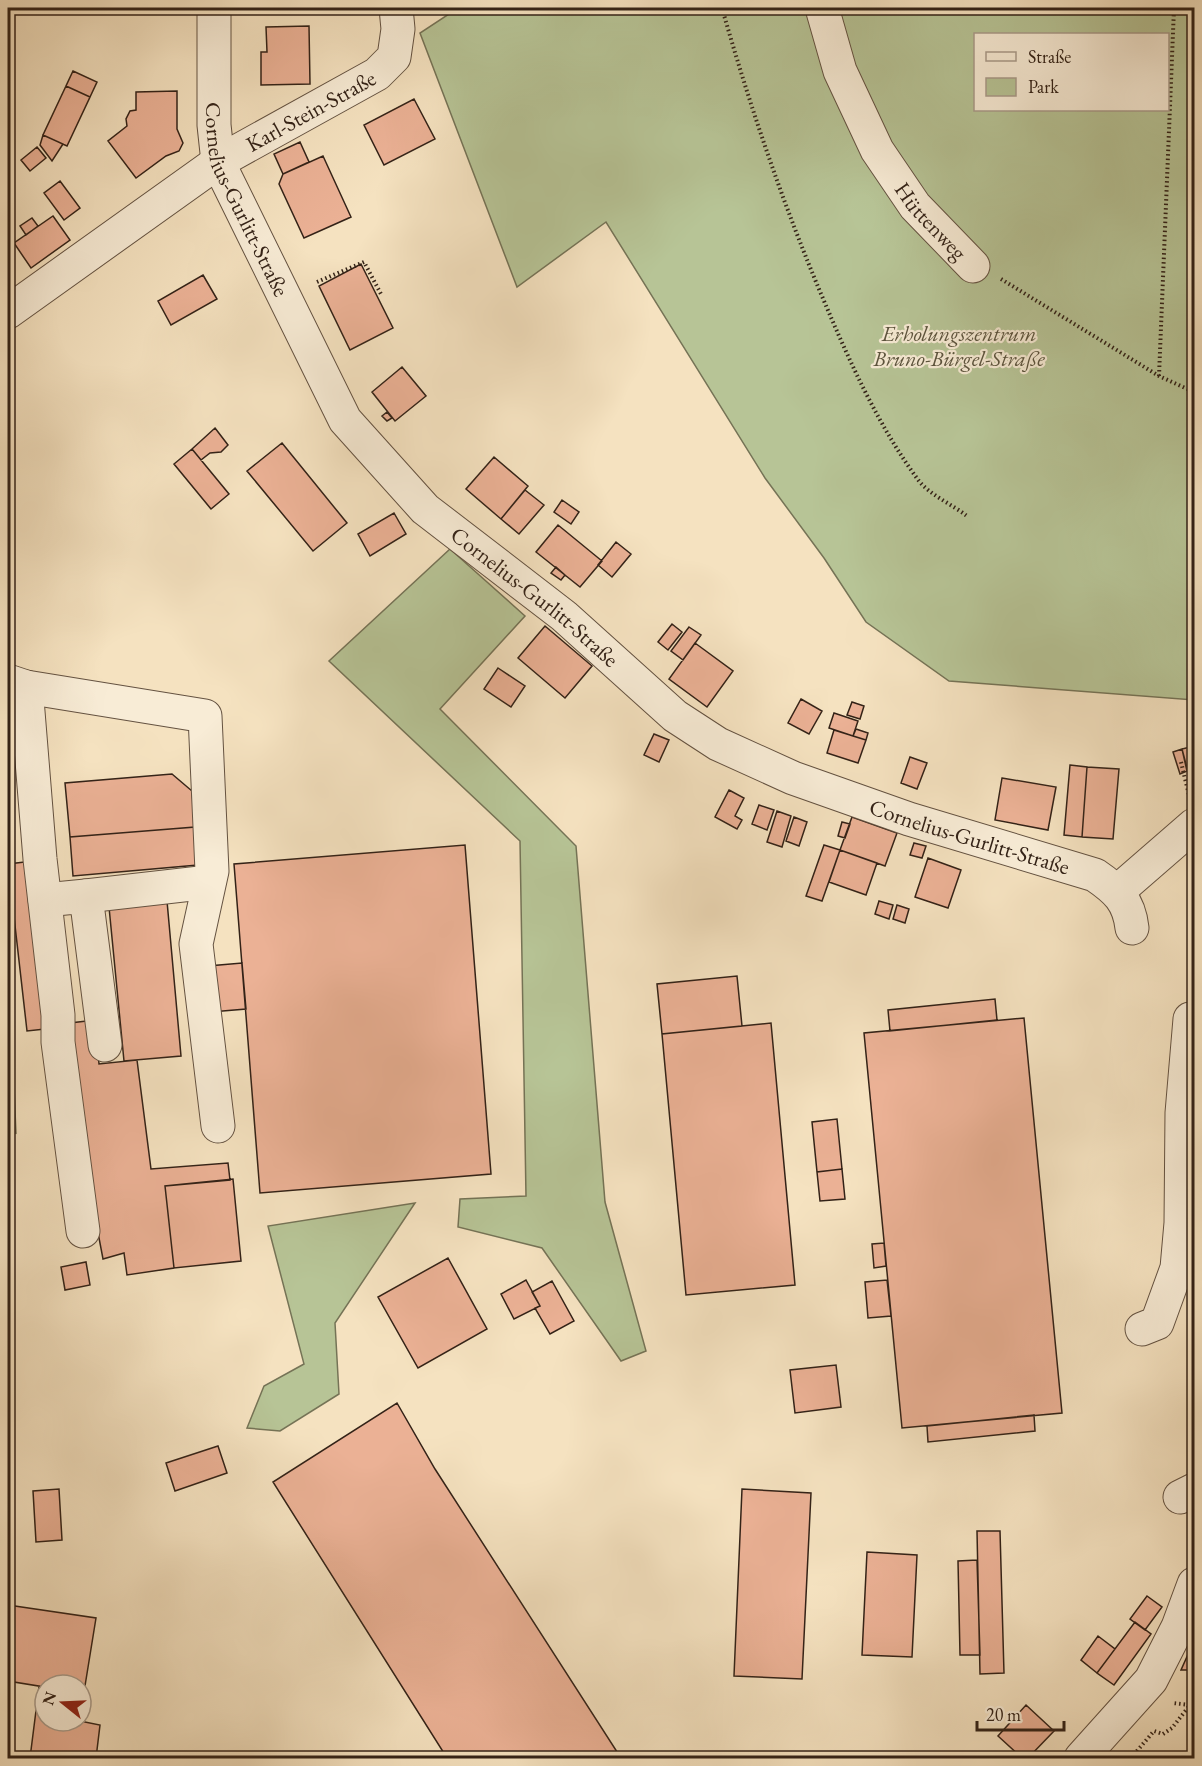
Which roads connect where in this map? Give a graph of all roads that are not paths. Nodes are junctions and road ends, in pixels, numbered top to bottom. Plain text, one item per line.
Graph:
1 (214, 8) edge
2 (396, 8) edge
3 (822, 8) edge
4 (218, 162) junction
5 (973, 266) road end
6 (8, 312) edge
7 (17, 684) edge
8 (1194, 825) edge
9 (209, 882) junction
10 (1118, 891) junction
11 (86, 896) junction
12 (45, 900) junction
13 (1132, 928) dead end
14 (1190, 1019) dead end
15 (105, 1045) dead end
16 (218, 1126) dead end
17 (83, 1231) dead end
18 (1186, 1268) edge
19 (1194, 1295) edge
20 (1142, 1329) dead end
21 (1194, 1584) edge
22 (1081, 1758) edge

1 - 4 street, Cornelius-Gurlitt-Straße
2 - 4 street, Karl-Stein-Straße
3 - 5 street, Hüttenweg
4 - 6 street, Karl-Stein-Straße
4 - 10 street, Cornelius-Gurlitt-Straße
7 - 9 street
7 - 12 street
8 - 10 street
9 - 11 street
9 - 16 street
10 - 13 street
11 - 12 street
11 - 15 street
12 - 17 street
14 - 18 street
18 - 19 street
18 - 20 street
21 - 22 street

